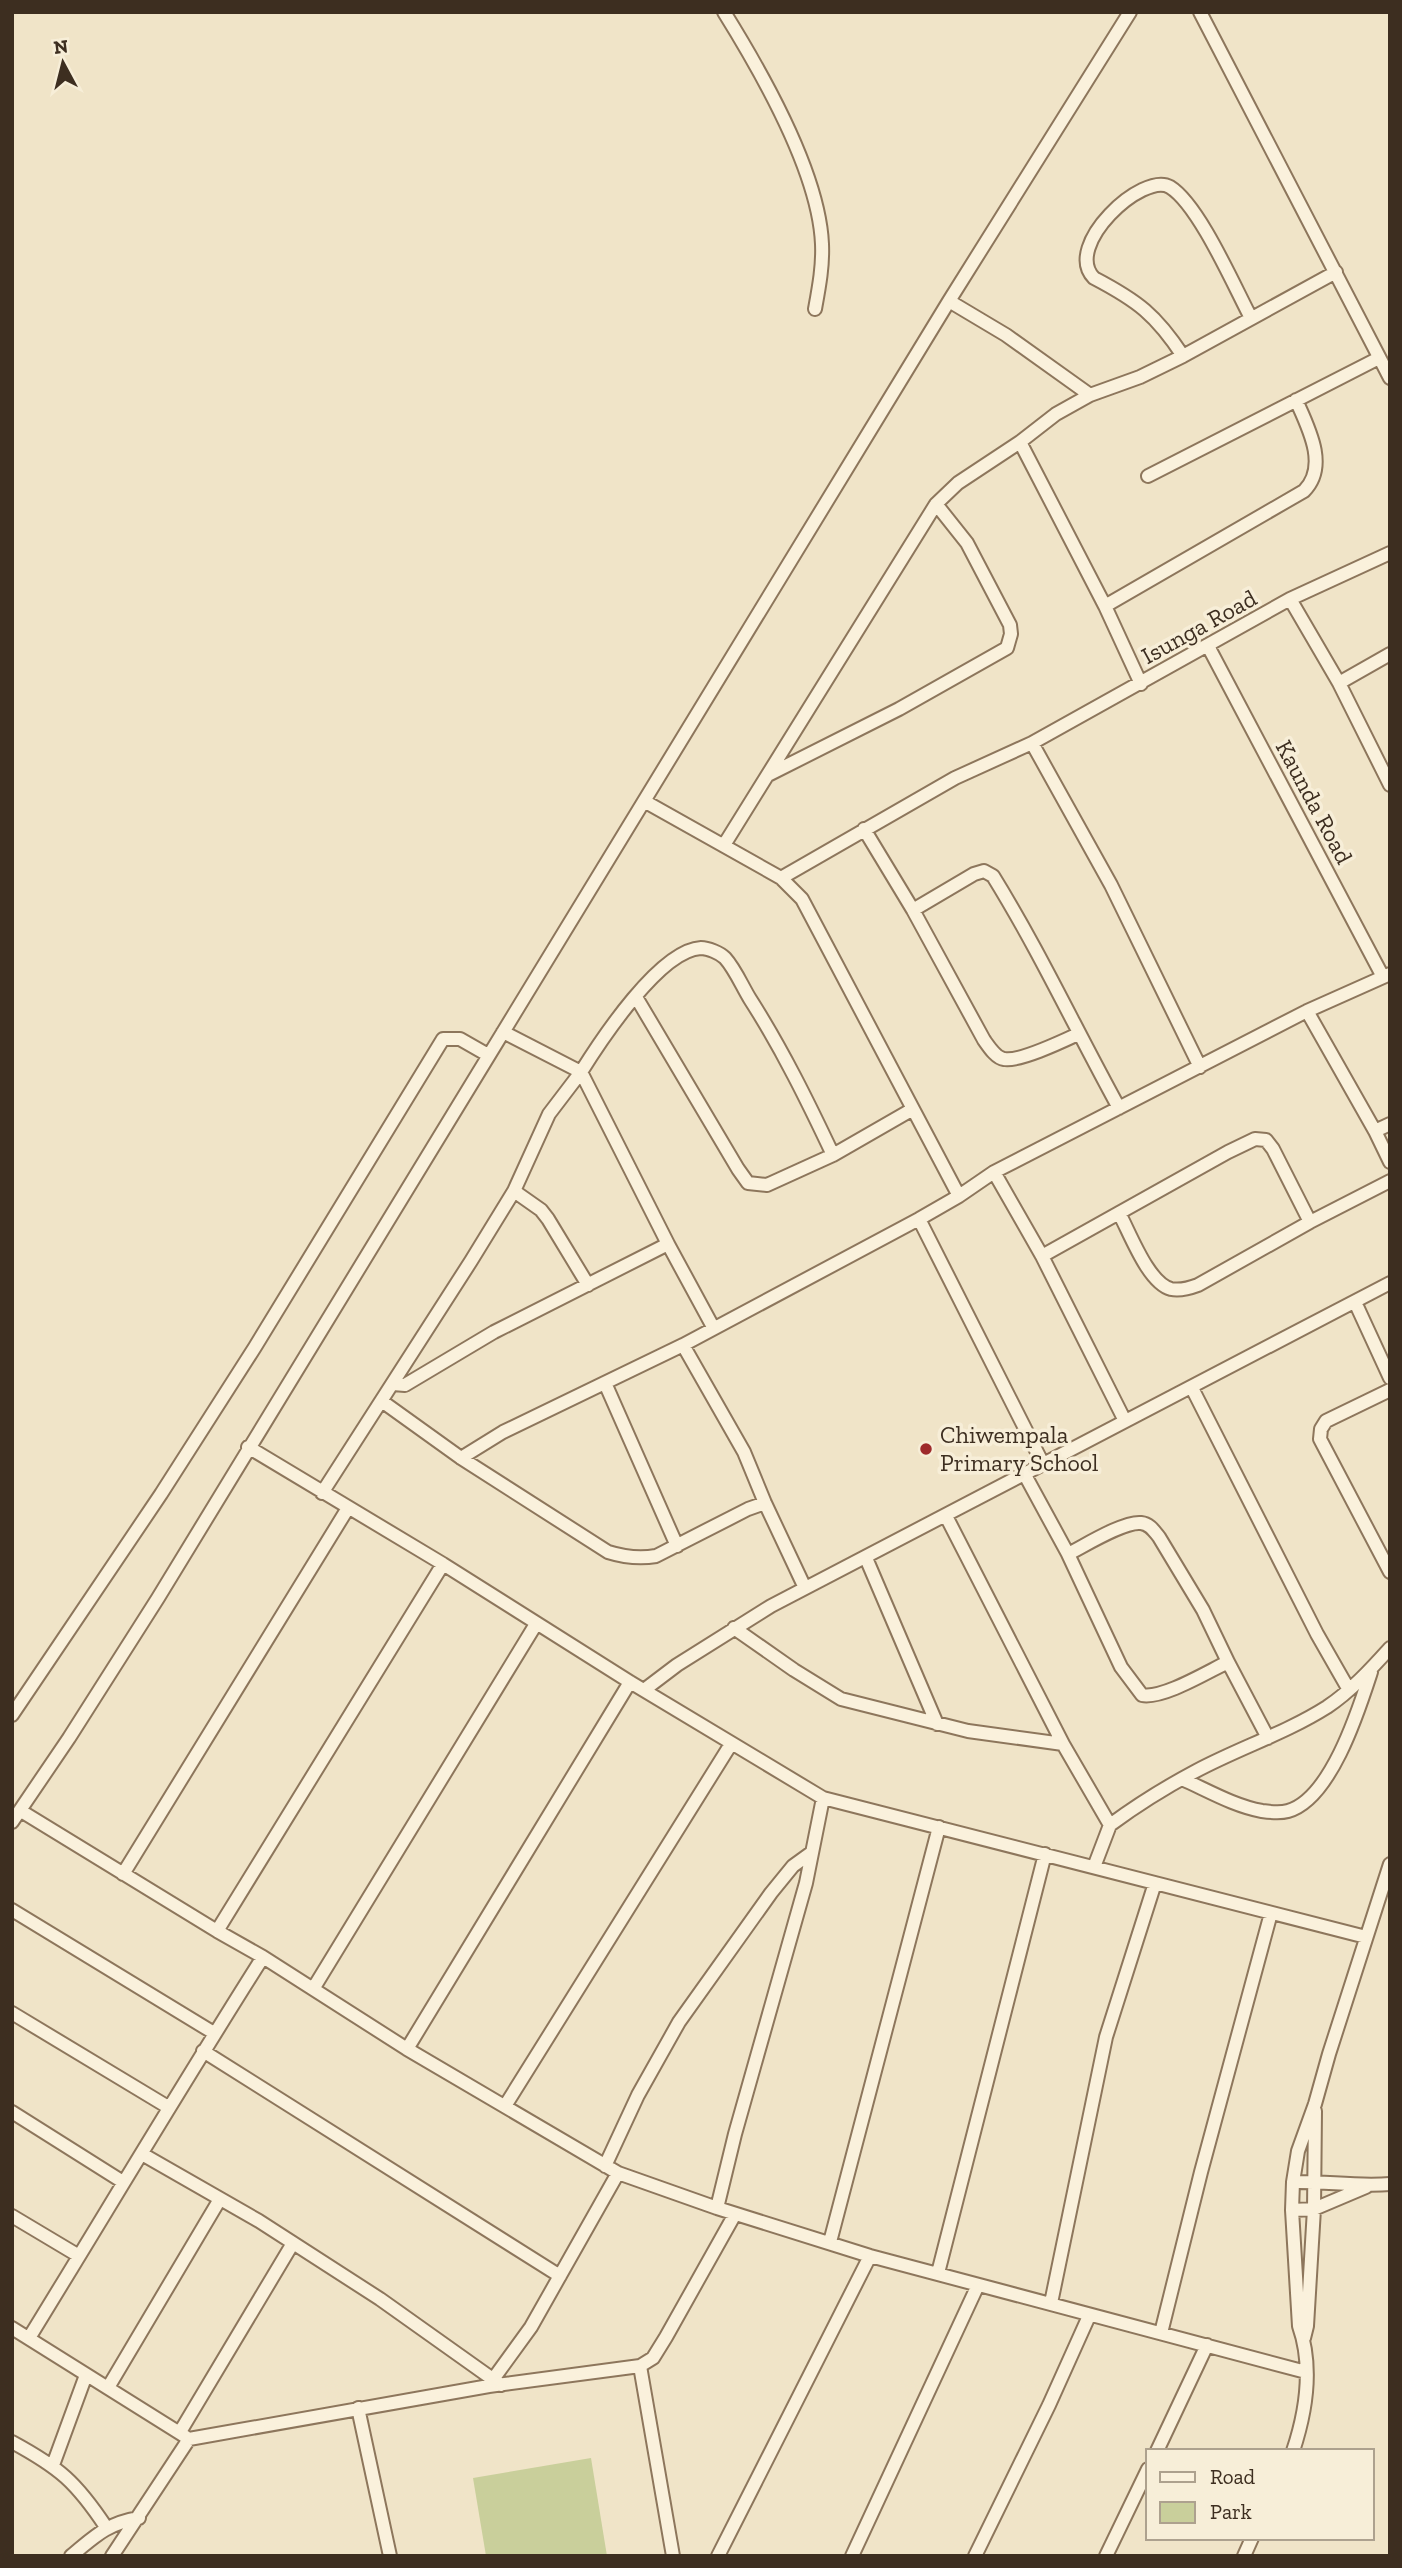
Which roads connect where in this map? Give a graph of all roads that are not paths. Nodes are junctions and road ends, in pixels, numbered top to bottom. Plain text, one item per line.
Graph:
1 (724, 12) edge
2 (1129, 12) edge
3 (1200, 12) edge
4 (1336, 272) junction
5 (949, 301) junction
6 (816, 309) dead end
7 (1251, 318) junction
8 (1183, 356) junction
9 (1379, 358) junction
10 (1390, 378) edge
11 (1090, 395) junction
12 (1296, 400) junction
13 (1020, 442) junction
14 (1148, 476) dead end
15 (936, 504) junction
16 (1390, 553) edge
17 (1290, 599) junction
18 (1105, 606) junction
19 (1208, 646) junction
20 (1390, 654) edge
21 (1339, 683) junction
22 (1140, 684) junction
23 (1032, 743) junction
24 (768, 776) junction
25 (1390, 785) edge
26 (644, 801) junction
27 (864, 829) junction
28 (724, 845) junction
29 (781, 878) junction
30 (913, 910) junction
31 (1387, 976) edge
32 (636, 997) junction
33 (1307, 1011) junction
34 (503, 1032) junction
35 (1078, 1034) junction
36 (488, 1055) junction
37 (1200, 1067) junction
38 (581, 1072) junction
39 (1119, 1108) junction
40 (913, 1110) junction
41 (1390, 1124) edge
42 (1375, 1131) junction
43 (833, 1155) junction
44 (1390, 1163) edge
45 (995, 1172) junction
46 (1390, 1181) edge
47 (514, 1191) junction
48 (959, 1196) junction
49 (1119, 1213) junction
50 (919, 1219) junction
51 (1310, 1222) junction
52 (668, 1244) junction
53 (1042, 1256) junction
54 (1390, 1283) edge
55 (588, 1285) junction
56 (1354, 1302) junction
57 (713, 1327) junction
58 (683, 1345) junction
59 (1390, 1378) edge
60 (605, 1383) junction
61 (393, 1384) junction
62 (1192, 1388) junction
63 (1390, 1390) edge
64 (383, 1402) junction
65 (1125, 1421) junction
66 (248, 1447) junction
67 (461, 1458) junction
68 (1043, 1464) junction
69 (1025, 1475) junction
70 (322, 1493) junction
71 (765, 1503) junction
72 (348, 1508) junction
73 (946, 1516) junction
74 (677, 1546) junction
75 (1068, 1554) junction
76 (866, 1558) junction
77 (443, 1564) junction
78 (1390, 1572) edge
79 (805, 1588) junction
80 (536, 1624) junction
81 (734, 1628) junction
82 (1390, 1648) edge
83 (1228, 1662) junction
84 (1372, 1668) junction
85 (630, 1682) junction
86 (644, 1690) junction
87 (1349, 1690) junction
88 (12, 1715) edge
89 (937, 1724) junction
90 (1268, 1738) junction
91 (731, 1744) junction
92 (1063, 1744) junction
93 (1182, 1779) junction
94 (823, 1798) junction
95 (21, 1811) junction
96 (12, 1822) edge
97 (1110, 1825) junction
98 (939, 1828) junction
99 (811, 1853) junction
100 (1045, 1854) junction
101 (1390, 1864) edge
102 (1094, 1867) junction
103 (123, 1874) junction
104 (1155, 1883) junction
105 (12, 1910) edge
106 (1270, 1913) junction
107 (217, 1931) junction
108 (1366, 1937) junction
109 (263, 1957) junction
110 (313, 1989) junction
111 (12, 2013) edge
112 (214, 2033) junction
113 (407, 2049) junction
114 (203, 2052) junction
115 (1315, 2104) junction
116 (505, 2106) junction
117 (167, 2107) junction
118 (12, 2112) edge
119 (142, 2154) junction
120 (605, 2165) junction
121 (618, 2173) junction
122 (1315, 2181) junction
123 (123, 2182) junction
124 (1293, 2182) junction
125 (1390, 2184) edge
126 (1370, 2186) junction
127 (220, 2199) junction
128 (717, 2208) junction
129 (1314, 2209) junction
130 (1292, 2210) junction
131 (735, 2214) junction
132 (12, 2216) edge
133 (830, 2242) junction
134 (293, 2244) junction
135 (79, 2256) junction
136 (870, 2256) junction
137 (938, 2273) junction
138 (560, 2276) junction
139 (978, 2285) junction
140 (1051, 2304) junction
141 (1089, 2316) junction
142 (12, 2328) edge
143 (1160, 2333) junction
144 (29, 2338) junction
145 (1304, 2340) junction
146 (1207, 2345) junction
147 (640, 2366) junction
148 (1306, 2372) junction
149 (86, 2375) junction
150 (498, 2381) junction
151 (108, 2386) junction
152 (358, 2408) junction
153 (185, 2436) junction
154 (12, 2442) edge
155 (1158, 2449) edge
156 (1294, 2449) edge
157 (53, 2465) junction
158 (1146, 2473) edge
159 (139, 2518) junction
160 (106, 2527) junction
161 (1251, 2540) edge
162 (71, 2556) edge
163 (112, 2556) edge
164 (390, 2556) edge
165 (673, 2556) edge
166 (718, 2556) edge
167 (852, 2556) edge
168 (975, 2556) edge
169 (1106, 2556) edge
170 (1244, 2556) edge

1 - 6 street
2 - 5 street
3 - 4 street
4 - 7 street
4 - 9 street
5 - 11 street
5 - 26 street
7 - 8 street
7 - 8 street
8 - 11 street
9 - 10 street
9 - 12 street
11 - 13 street
12 - 14 street
12 - 18 street
13 - 15 street
13 - 18 street
15 - 24 street
15 - 24 street
16 - 17 street, Isunga Road
17 - 19 street, Isunga Road
17 - 21 street
18 - 22 street
19 - 22 street, Isunga Road
19 - 31 street, Kaunda Road
20 - 21 street
21 - 25 street
22 - 23 street, Isunga Road
23 - 27 street, Isunga Road
23 - 37 street
24 - 28 street
26 - 28 street
26 - 34 street
27 - 29 street, Isunga Road
27 - 30 street
28 - 29 street
29 - 40 street
30 - 35 street
30 - 35 street
31 - 33 street
32 - 38 street
32 - 43 street
32 - 43 street
33 - 37 street
33 - 42 street
34 - 36 street
34 - 38 street
35 - 39 street
36 - 66 street
36 - 88 street
37 - 39 street
38 - 47 street
38 - 52 street
39 - 45 street
40 - 43 street
40 - 48 street
41 - 42 street
42 - 44 street
45 - 48 street
45 - 53 street
46 - 51 street
47 - 55 street
47 - 61 street
48 - 50 street
49 - 51 street
49 - 51 street
49 - 53 street
50 - 57 street
50 - 68 street
52 - 55 street
52 - 57 street
53 - 65 street
54 - 56 street
55 - 61 street
56 - 59 street
56 - 62 street
57 - 58 street
58 - 60 street
58 - 71 street
60 - 67 street
60 - 74 street
61 - 64 street
62 - 65 street
62 - 87 street
63 - 78 street
64 - 67 street
64 - 70 street
65 - 68 street
66 - 70 street
66 - 95 street
67 - 74 street
68 - 69 street
69 - 73 street
69 - 75 street
70 - 72 street
71 - 74 street
71 - 79 street
72 - 77 street
72 - 103 street
73 - 76 street
73 - 92 street
75 - 83 street
75 - 83 street
76 - 79 street
76 - 89 street
77 - 80 street
77 - 107 street
79 - 81 street
80 - 85 street
80 - 110 street
81 - 86 street
81 - 89 street
82 - 84 street
83 - 90 street
84 - 87 street
84 - 93 street
85 - 86 street
85 - 113 street
86 - 91 street
87 - 90 street
89 - 92 street
90 - 93 street
91 - 94 street
91 - 116 street
92 - 97 street
93 - 97 street
94 - 98 street
94 - 99 street
95 - 96 street
95 - 103 street
97 - 102 street
98 - 100 street
98 - 133 street
99 - 120 street
99 - 128 street
100 - 102 street
100 - 137 street
101 - 108 street
102 - 104 street
103 - 107 street
104 - 106 street
104 - 140 street
105 - 112 street
106 - 108 street
106 - 143 street
107 - 109 street
108 - 115 street
109 - 110 street
109 - 112 street
110 - 113 street
111 - 117 street
112 - 114 street
113 - 116 street
114 - 117 street
114 - 138 street
115 - 122 street
115 - 124 street
116 - 120 street
117 - 119 street
118 - 123 street
119 - 123 street
119 - 127 street
120 - 121 street
121 - 128 street
121 - 138 street
122 - 124 street
122 - 126 street
122 - 129 street
123 - 135 street
124 - 130 street
125 - 126 street
126 - 129 street
127 - 134 street
127 - 151 street
128 - 131 street
129 - 130 street
129 - 145 street
130 - 145 street
131 - 133 street
131 - 147 street
132 - 135 street
133 - 136 street
134 - 150 street
134 - 153 street
135 - 144 street
136 - 137 street
136 - 166 street
137 - 139 street
138 - 150 street
139 - 140 street
139 - 167 street
140 - 141 street
141 - 143 street
141 - 168 street
142 - 144 street
143 - 146 street
144 - 149 street
145 - 148 street
146 - 148 street
146 - 155 street
147 - 150 street
147 - 165 street
148 - 156 street
149 - 151 street
149 - 157 street
150 - 152 street
151 - 153 street
152 - 153 street
152 - 164 street
153 - 159 street
154 - 157 street
157 - 160 street
158 - 169 street
159 - 160 street
159 - 163 street
160 - 162 street
161 - 170 street

